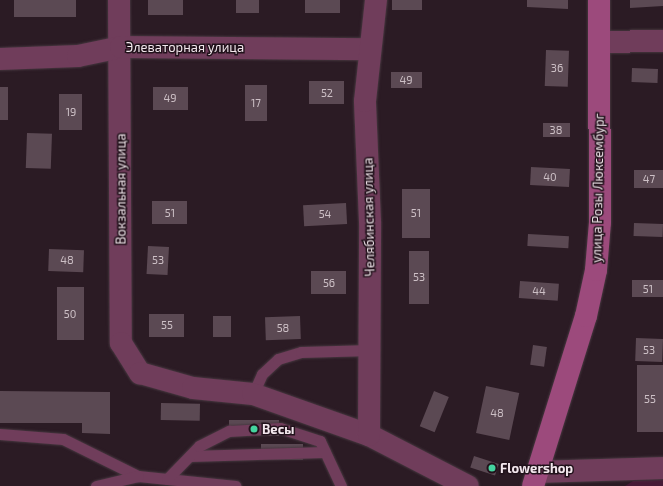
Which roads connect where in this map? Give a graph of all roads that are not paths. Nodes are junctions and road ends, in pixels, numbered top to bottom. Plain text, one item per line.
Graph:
1 (120, 0) edge
2 (376, 0) edge
3 (599, 0) edge
4 (663, 41) edge
5 (599, 42) junction
6 (121, 47) junction
7 (370, 49) junction
8 (0, 59) edge
9 (371, 350) junction
10 (253, 394) junction
11 (0, 434) edge
12 (369, 435) junction
13 (325, 452) junction
14 (190, 456) junction
15 (663, 468) edge
16 (138, 476) junction
17 (167, 479) junction
18 (536, 479) edge
19 (96, 486) edge
20 (235, 486) edge
21 (341, 486) edge
22 (468, 486) edge

1 - 6 street, Вокзальная улица
2 - 7 street, Челябинская улица
3 - 5 street, улица Розы Люксембург
4 - 5 street
5 - 18 street, улица Розы Люксембург
6 - 7 street, Элеваторная улица
6 - 8 street, Элеваторная улица
6 - 10 street, Вокзальная улица
7 - 9 street, Челябинская улица
9 - 10 lane
9 - 12 street, Челябинская улица
10 - 12 street
11 - 16 lane
12 - 22 street
13 - 14 lane
13 - 14 lane
13 - 21 lane
14 - 17 lane
15 - 18 street
16 - 17 lane
16 - 19 lane
17 - 20 lane

